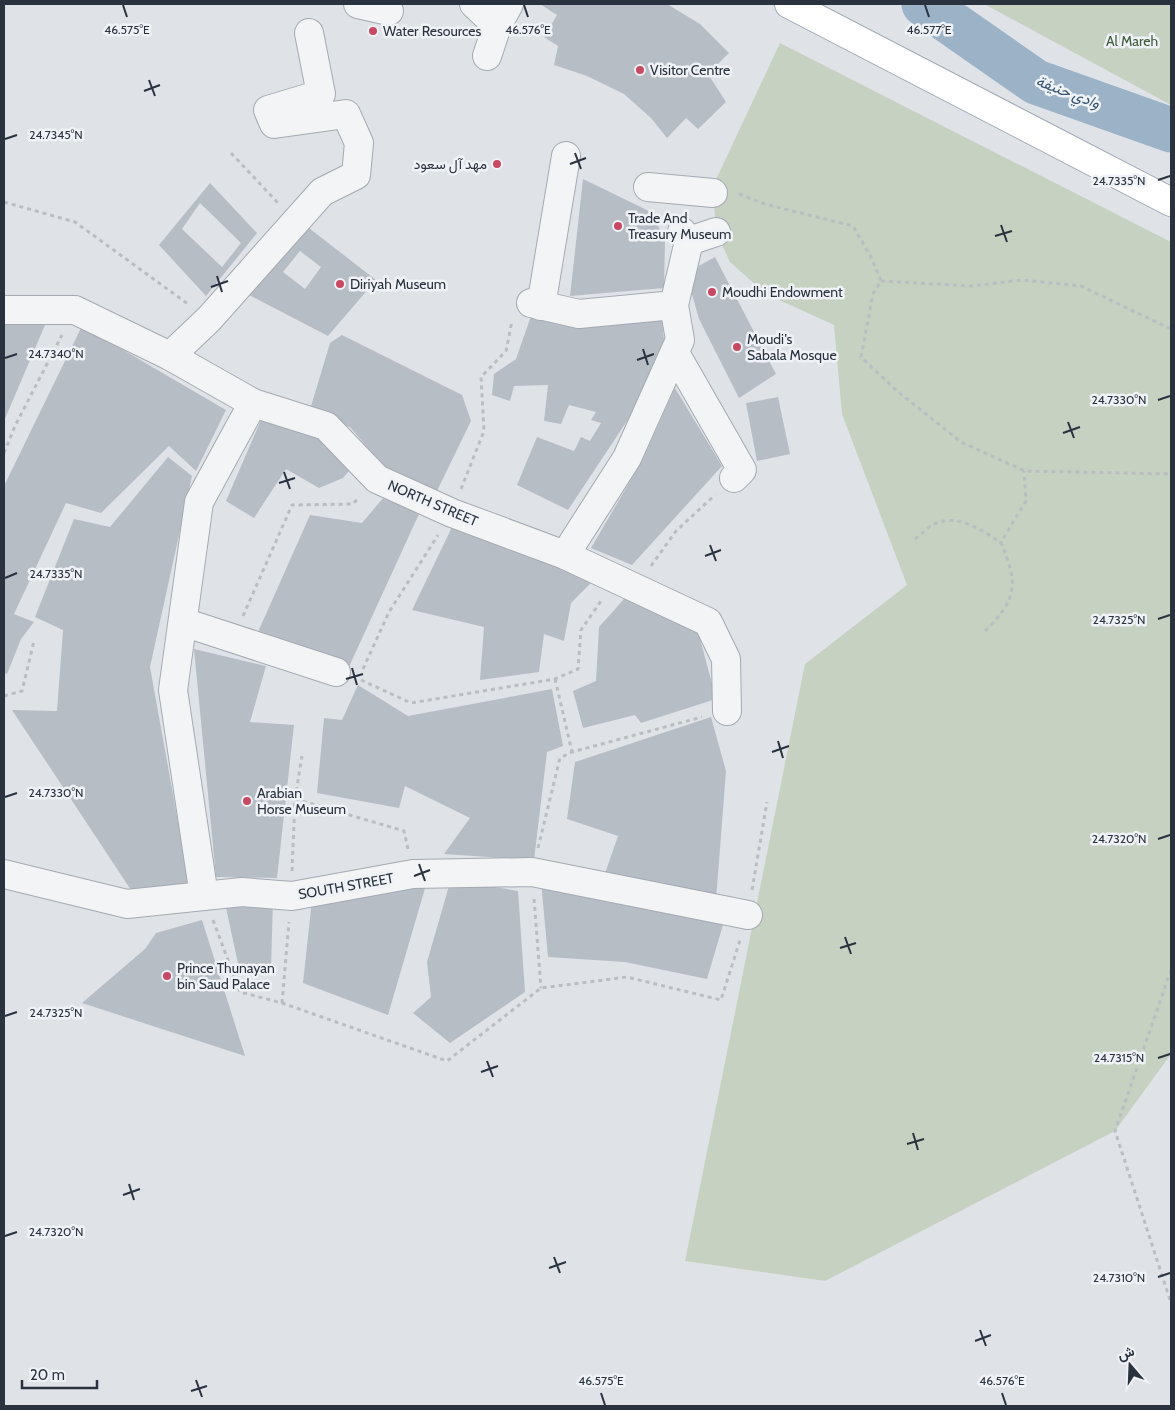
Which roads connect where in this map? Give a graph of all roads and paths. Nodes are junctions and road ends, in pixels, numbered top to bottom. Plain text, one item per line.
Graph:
1 (358, 4) edge
2 (474, 4) edge
3 (789, 4) edge
4 (389, 11) dead end
5 (503, 15) edge
6 (308, 33) dead end
7 (487, 56) dead end
8 (231, 153) dead end
9 (566, 156) dead end
10 (648, 187) dead end
11 (713, 193) joint
12 (4, 202) edge
13 (1171, 202) edge
14 (296, 222) junction
15 (716, 232) dead end
16 (881, 281) junction
17 (674, 305) junction
18 (4, 310) edge
19 (74, 310) junction
20 (209, 319) junction
21 (1171, 329) edge
22 (674, 353) junction
23 (170, 356) junction
24 (253, 403) junction
25 (4, 453) edge
26 (1024, 470) junction
27 (1171, 474) edge
28 (376, 478) junction
29 (734, 478) joint
30 (915, 539) dead end
31 (1002, 543) junction
32 (565, 555) junction
33 (626, 583) junction
34 (183, 622) junction
35 (985, 632) dead end
36 (232, 638) junction
37 (34, 641) dead end
38 (336, 672) joint
39 (555, 679) junction
40 (4, 696) edge
41 (728, 710) joint
42 (572, 752) junction
43 (295, 799) dead end
44 (767, 802) dead end
45 (532, 872) junction
46 (4, 874) edge
47 (413, 874) junction
48 (204, 896) junction
49 (748, 915) junction
50 (1171, 970) edge
51 (541, 988) junction
52 (1171, 1303) edge

1 - 4 street
2 - 5 street
3 - 13 main road
5 - 7 street
6 - 14 street
8 - 14 path
9 - 17 street
10 - 11 street
11 - 16 path
12 - 20 path
14 - 20 street
15 - 17 street
16 - 21 path
16 - 26 path
17 - 22 street
18 - 19 street, NORTH STREET
19 - 23 street, NORTH STREET
19 - 25 path
20 - 23 street
22 - 29 street
22 - 32 street
23 - 24 street, NORTH STREET
24 - 28 street, NORTH STREET
24 - 34 street
26 - 27 path
26 - 31 path
28 - 32 street, NORTH STREET
28 - 36 path
29 - 33 path
30 - 31 path
31 - 35 path
32 - 33 street, NORTH STREET
33 - 39 path
33 - 41 street, NORTH STREET
34 - 36 street
34 - 48 street
36 - 38 street
37 - 40 path
38 - 39 path
39 - 42 path
41 - 42 path
42 - 45 path
43 - 47 path
44 - 49 path
45 - 47 street, SOUTH STREET
45 - 49 street, SOUTH STREET
45 - 51 path
46 - 48 street, SOUTH STREET
47 - 48 street, SOUTH STREET
48 - 51 path
49 - 51 path
50 - 52 path

